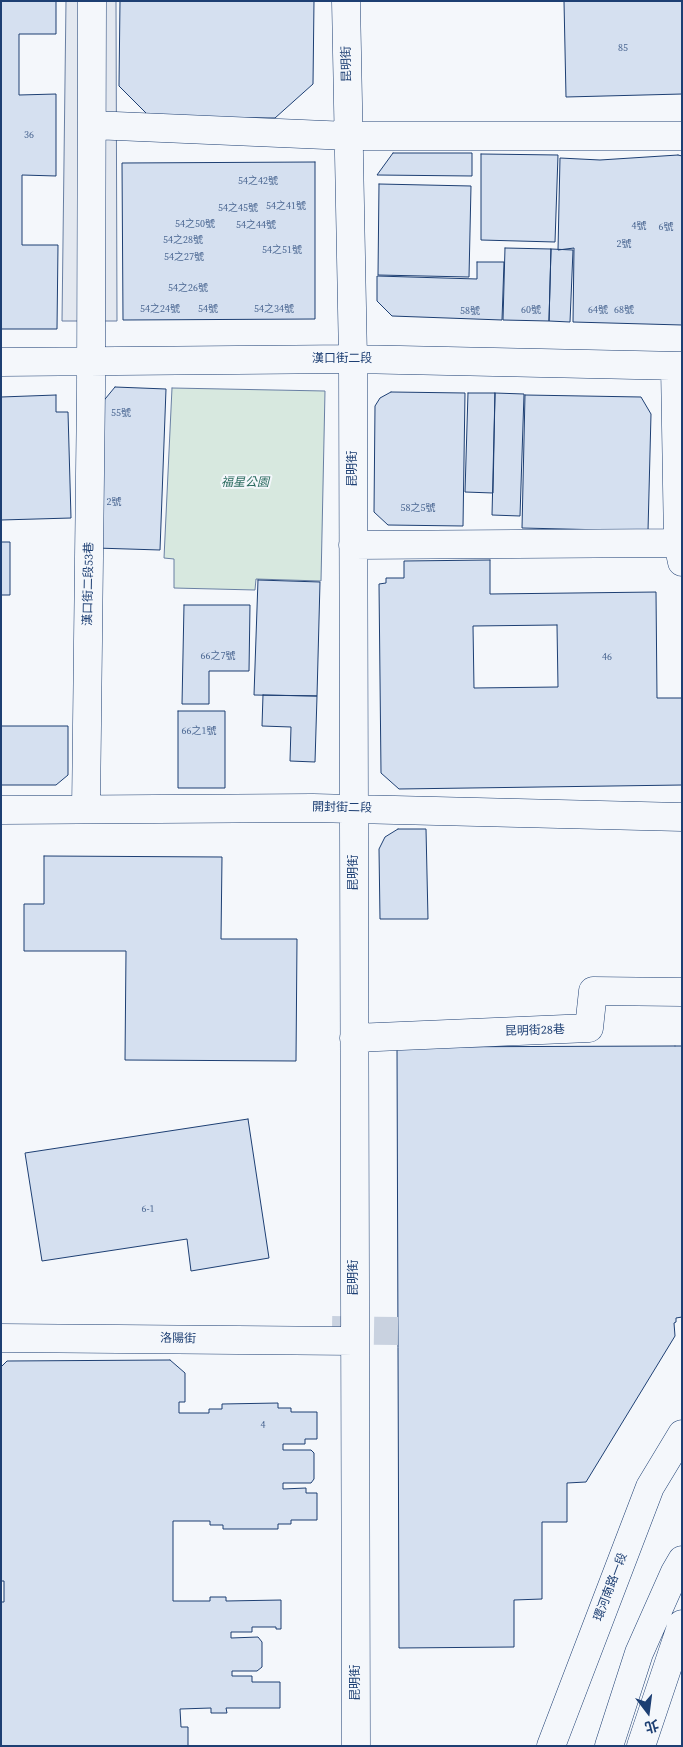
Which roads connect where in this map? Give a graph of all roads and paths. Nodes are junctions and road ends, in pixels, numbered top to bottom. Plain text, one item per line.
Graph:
1 (92, 1) edge
2 (346, 1) edge
3 (92, 125) junction
4 (349, 136) junction
5 (682, 136) edge
6 (353, 359) junction
7 (90, 360) junction
8 (1, 362) edge
9 (678, 366) edge
10 (353, 546) junction
11 (680, 552) edge
12 (86, 809) junction
13 (353, 809) junction
14 (1, 810) edge
15 (682, 817) edge
16 (682, 992) edge
17 (354, 1038) junction
18 (307, 1330) tunnel mouth
19 (1, 1336) edge
20 (354, 1341) junction
21 (682, 1434) edge
22 (682, 1560) edge
23 (682, 1624) edge
24 (356, 1746) edge
25 (551, 1746) edge
26 (609, 1746) edge
27 (641, 1746) edge

1 - 3 main road, 漢口街二段53巷
2 - 4 main road, 昆明街
3 - 4 main road
3 - 7 main road, 漢口街二段53巷
4 - 5 main road
4 - 6 main road, 昆明街
6 - 7 main road, 漢口街二段
6 - 9 main road, 漢口街二段
6 - 10 main road, 昆明街
7 - 8 main road, 漢口街二段
7 - 12 main road, 漢口街二段53巷
9 - 11 main road
10 - 11 main road
10 - 13 main road, 昆明街
12 - 13 main road, 開封街二段
12 - 14 main road, 開封街二段
13 - 15 main road, 開封街二段
13 - 17 main road, 昆明街
16 - 17 main road, 昆明街28巷
17 - 20 main road, 昆明街
18 - 19 main road
19 - 20 main road, 洛陽街
20 - 24 main road, 昆明街
21 - 25 main road, 環河南路一段
22 - 26 main road
23 - 27 main road

